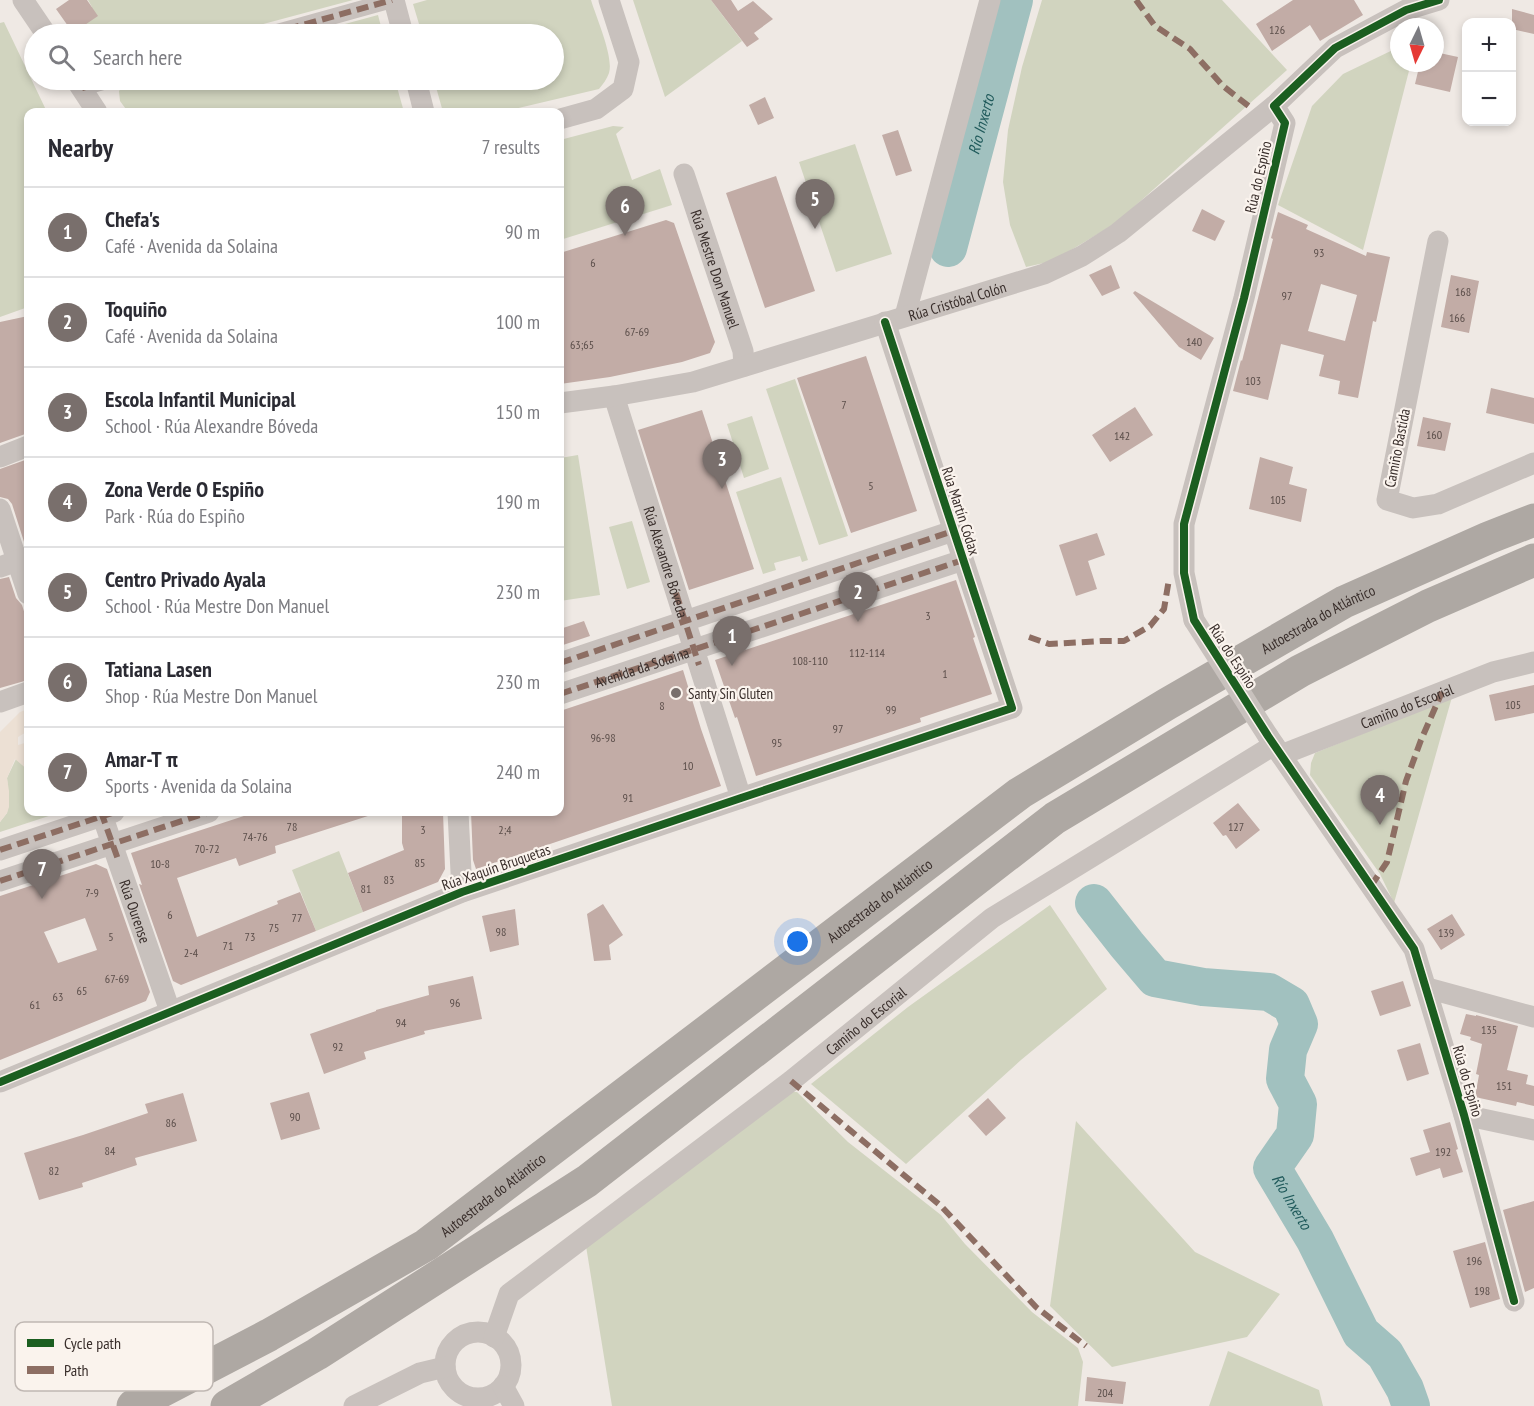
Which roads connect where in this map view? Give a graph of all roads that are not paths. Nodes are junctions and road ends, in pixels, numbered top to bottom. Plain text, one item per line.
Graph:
1 (393, 0) edge
2 (609, 0) edge
3 (990, 0) edge
4 (1439, 0) edge
5 (30, 4) edge
6 (41, 24) edge
7 (306, 24) edge
8 (400, 24) edge
9 (83, 90) edge
10 (418, 90) edge
11 (1274, 106) junction
12 (94, 108) edge
13 (423, 108) edge
14 (564, 118) edge
15 (684, 174) dead end
16 (1438, 241) dead end
17 (905, 316) junction
18 (885, 322) junction
19 (744, 366) junction
20 (614, 396) junction
21 (564, 402) edge
22 (24, 448) edge
23 (0, 457) edge
24 (1534, 463) edge
25 (1534, 496) edge
26 (0, 509) edge
27 (1534, 520) edge
28 (953, 531) junction
29 (963, 560) junction
30 (1534, 560) edge
31 (16, 562) edge
32 (24, 583) edge
33 (1534, 583) edge
34 (1344, 602) junction
35 (685, 621) junction
36 (694, 650) junction
37 (564, 662) edge
38 (1534, 662) edge
39 (1300, 671) junction
40 (24, 693) edge
41 (564, 693) edge
42 (0, 702) edge
43 (1012, 708) joint
44 (1274, 746) junction
45 (741, 798) junction
46 (97, 816) edge
47 (107, 816) edge
48 (197, 816) edge
49 (458, 816) edge
50 (112, 844) junction
51 (0, 850) edge
52 (0, 881) edge
53 (462, 892) junction
54 (1427, 988) junction
55 (170, 1011) junction
56 (1534, 1017) edge
57 (0, 1082) edge
58 (1464, 1115) junction
59 (1534, 1130) edge
60 (1514, 1301) dead end
61 (494, 1337) junction
62 (213, 1364) edge
63 (445, 1367) junction
64 (502, 1386) junction
65 (162, 1391) edge
66 (133, 1406) edge
67 (227, 1406) edge
68 (354, 1406) edge
69 (514, 1406) edge

1 - 7 street
1 - 8 street
2 - 14 street
3 - 17 street
4 - 11 street
5 - 6 street
9 - 12 street
10 - 13 street
11 - 17 street, Rúa Cristóbal Colón
11 - 44 street, Rúa do Espiño, bridge
15 - 19 street, Rúa Mestre Don Manuel
16 - 24 street, Camiño Bastida
17 - 18 street, Rúa Cristóbal Colón
18 - 19 street, Rúa Cristóbal Colón
18 - 28 street, Rúa Martín Códax
19 - 20 street, Rúa Cristóbal Colón
20 - 21 street, Rúa Cristóbal Colón
20 - 35 street, Rúa Alexandre Bóveda
22 - 23 street
25 - 34 highway
26 - 31 street
27 - 34 highway, Autoestrada do Atlántico
28 - 29 street, Rúa Martín Códax
28 - 35 street, Avenida da Solaina
29 - 36 street, Avenida da Solaina
29 - 43 street, Rúa Martín Códax
30 - 39 highway
31 - 32 street
33 - 39 highway
34 - 62 highway, Autoestrada do Atlántico
35 - 36 street, Rúa Alexandre Bóveda
35 - 37 street, Avenida da Solaina
36 - 41 street, Avenida da Solaina
36 - 45 street, Rúa Alexandre Bóveda
38 - 44 street, Camiño do Escorial
39 - 67 highway
40 - 42 street
43 - 45 street, Rúa Xaquín Bruquetas
44 - 54 street, Rúa do Espiño
44 - 61 street, Camiño do Escorial
45 - 53 street, Rúa Xaquín Bruquetas
46 - 51 street
47 - 50 street, Rúa Ourense
48 - 50 street
49 - 53 street
50 - 52 street
50 - 55 street, Rúa Ourense
53 - 55 street, Rúa Xaquín Bruquetas
54 - 56 street
54 - 58 street, Rúa do Espiño
55 - 57 street, Rúa Xaquín Bruquetas
58 - 59 street
58 - 60 street, Rúa do Espiño
61 - 63 street
61 - 64 street
63 - 64 street
63 - 68 street
64 - 69 street
65 - 66 highway, Autoestrada do Atlántico

